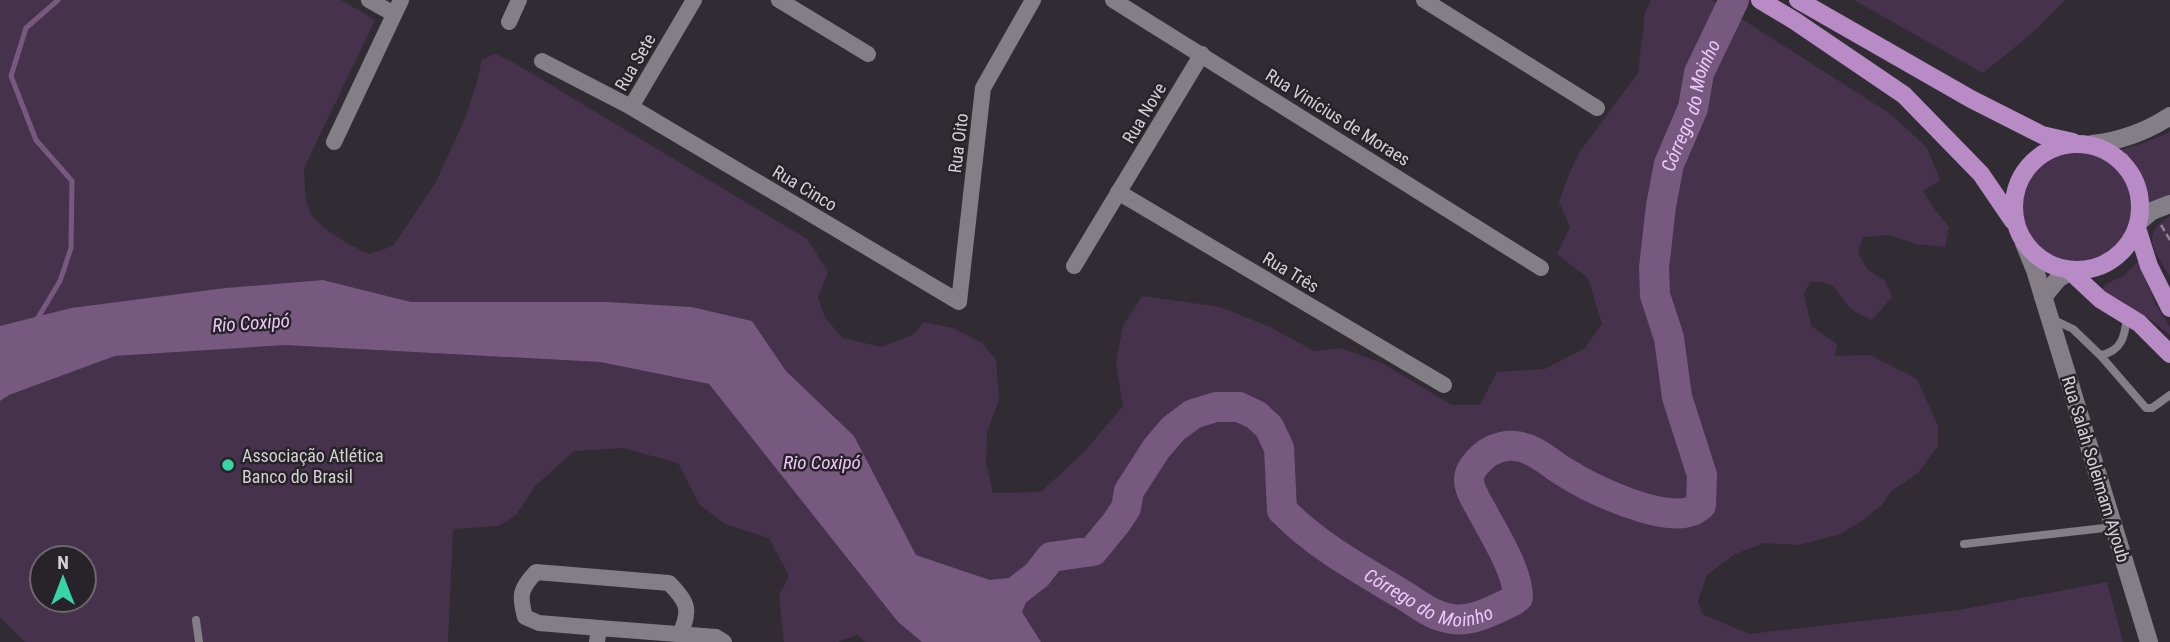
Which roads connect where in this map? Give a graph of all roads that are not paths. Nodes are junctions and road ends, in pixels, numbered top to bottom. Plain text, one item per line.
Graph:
1 (369, 0) edge
2 (519, 0) edge
3 (694, 0) edge
4 (779, 0) edge
5 (1033, 0) edge
6 (1113, 0) edge
7 (1424, 0) edge
8 (1760, 0) edge
9 (1802, 2) edge
10 (398, 7) edge
11 (509, 22) dead end
12 (868, 54) dead end
13 (1202, 54) junction
14 (542, 61) dead end
15 (631, 107) junction
16 (1597, 108) dead end
17 (2167, 120) edge
18 (334, 142) dead end
19 (2086, 144) junction
20 (1118, 192) junction
21 (2170, 204) edge
22 (2015, 225) junction
23 (2138, 225) junction
24 (2024, 243) junction
25 (1074, 266) dead end
26 (1541, 268) dead end
27 (2070, 271) junction
28 (2043, 297) junction
29 (959, 302) joint
30 (2170, 308) edge
31 (2127, 315) junction
32 (2049, 318) junction
33 (2170, 354) edge
34 (2101, 355) junction
35 (1444, 385) dead end
36 (2170, 395) edge
37 (2113, 527) junction
38 (1964, 544) dead end
39 (196, 621) dead end
40 (680, 634) junction
41 (598, 635) edge
42 (199, 642) edge
43 (724, 642) edge
44 (2149, 642) edge

1 - 10 street
2 - 11 street
3 - 15 street, Rua Sete
4 - 12 street
5 - 29 street, Rua Oito
6 - 13 street, Rua Vinícius de Moraes
7 - 16 street
8 - 22 main road
9 - 19 main road
10 - 18 street
13 - 20 street, Rua Nove
13 - 26 street, Rua Vinícius de Moraes
14 - 15 street, Rua Cinco
15 - 29 street, Rua Cinco
17 - 19 street
19 - 22 main road
19 - 23 main road
20 - 25 street, Rua Nove
20 - 35 street, Rua Três
21 - 23 street
22 - 24 main road
23 - 27 main road
23 - 30 main road
24 - 27 main road
24 - 28 street, Rua Salah Soleimam Ayoub
27 - 28 street
27 - 31 main road
28 - 32 street, Rua Salah Soleimam Ayoub
31 - 33 main road
31 - 34 lane
32 - 34 lane
32 - 37 street, Rua Salah Soleimam Ayoub
34 - 36 lane
37 - 38 lane
37 - 44 street, Rua Salah Soleimam Ayoub
39 - 42 lane
40 - 41 street
40 - 41 street
40 - 43 street

